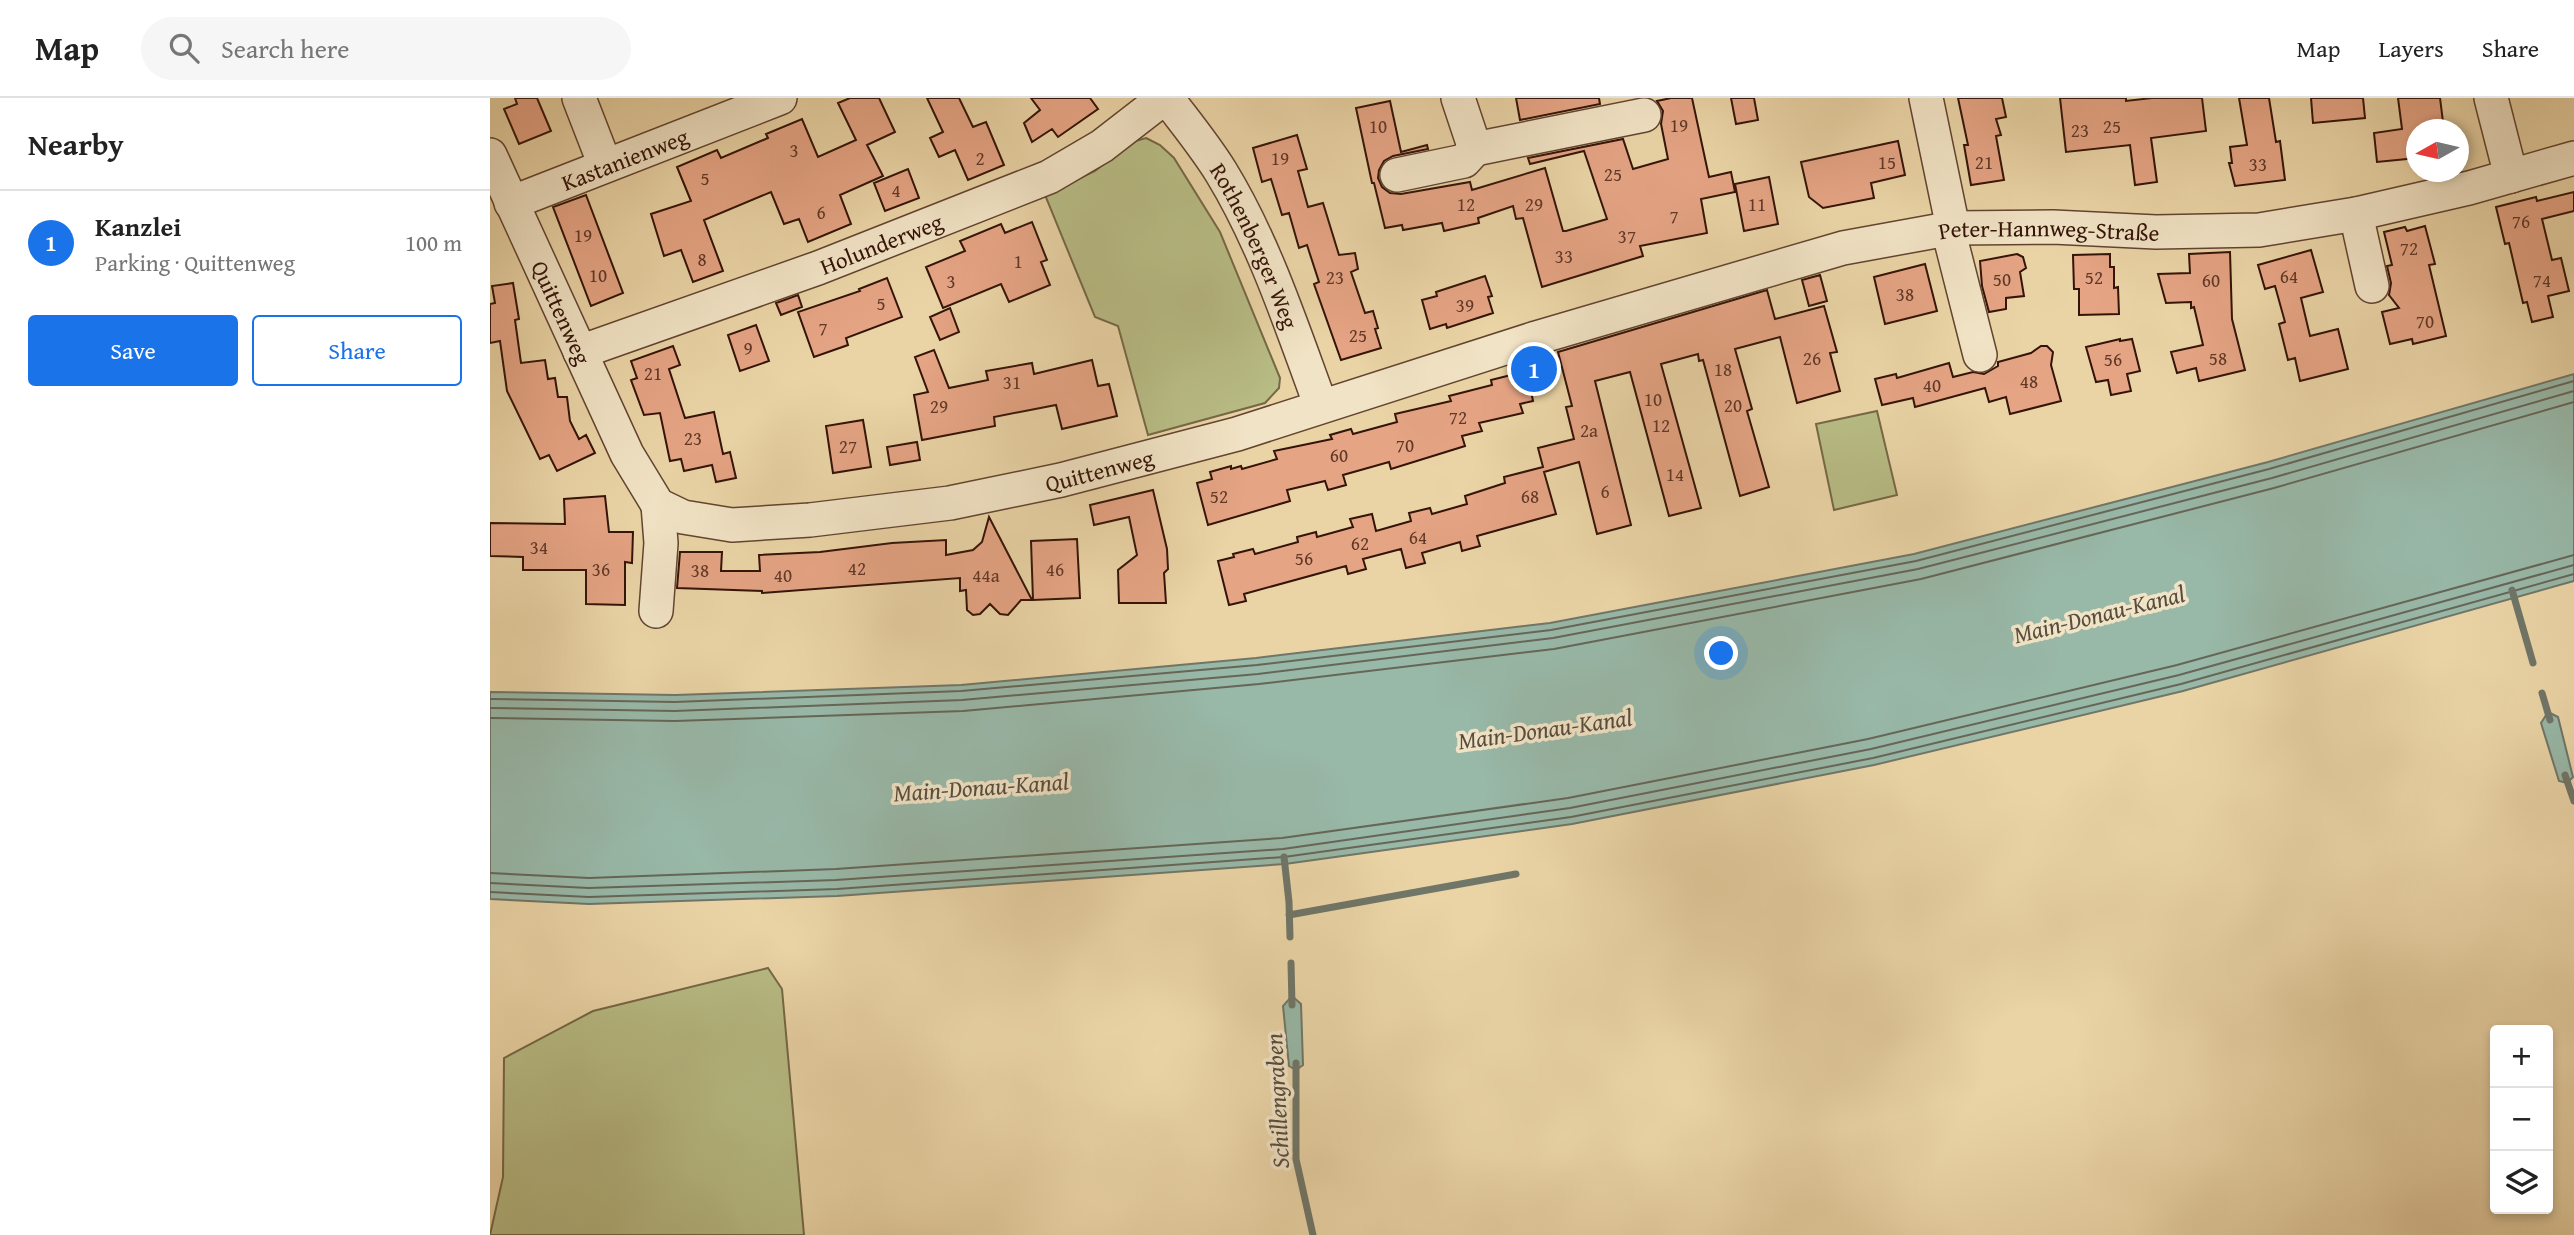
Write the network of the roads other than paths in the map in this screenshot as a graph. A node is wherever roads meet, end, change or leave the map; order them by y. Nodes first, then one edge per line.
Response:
1 (579, 98) edge
2 (779, 98) edge
3 (1165, 98) edge
4 (1458, 98) edge
5 (1926, 98) edge
6 (2491, 98) edge
7 (1644, 115) dead end
8 (1475, 149) junction
9 (490, 155) edge
10 (2574, 159) edge
11 (605, 165) junction
12 (1397, 175) dead end
13 (2511, 176) junction
14 (511, 203) junction
15 (2356, 214) junction
16 (1950, 229) junction
17 (2372, 286) dead end
18 (1531, 340) joint
19 (580, 352) junction
20 (1980, 355) dead end
21 (1321, 406) junction
22 (658, 505) junction
23 (656, 611) dead end

1 - 11 street
2 - 11 street, Kastanienweg
3 - 19 street, Holunderweg
3 - 21 street, Rothenberger Weg
4 - 8 street
5 - 16 street
6 - 13 street
7 - 8 street
8 - 12 street
9 - 14 street, Quittenweg
10 - 13 street, Peter-Hannweg-Straße
11 - 14 street, Kastanienweg
13 - 15 street, Peter-Hannweg-Straße
14 - 19 street, Quittenweg
15 - 16 street, Peter-Hannweg-Straße
15 - 17 street
16 - 18 street, Peter-Hannweg-Straße
16 - 20 street
18 - 21 street, Quittenweg
19 - 22 street, Quittenweg
21 - 22 street, Quittenweg
22 - 23 street, Quittenweg

